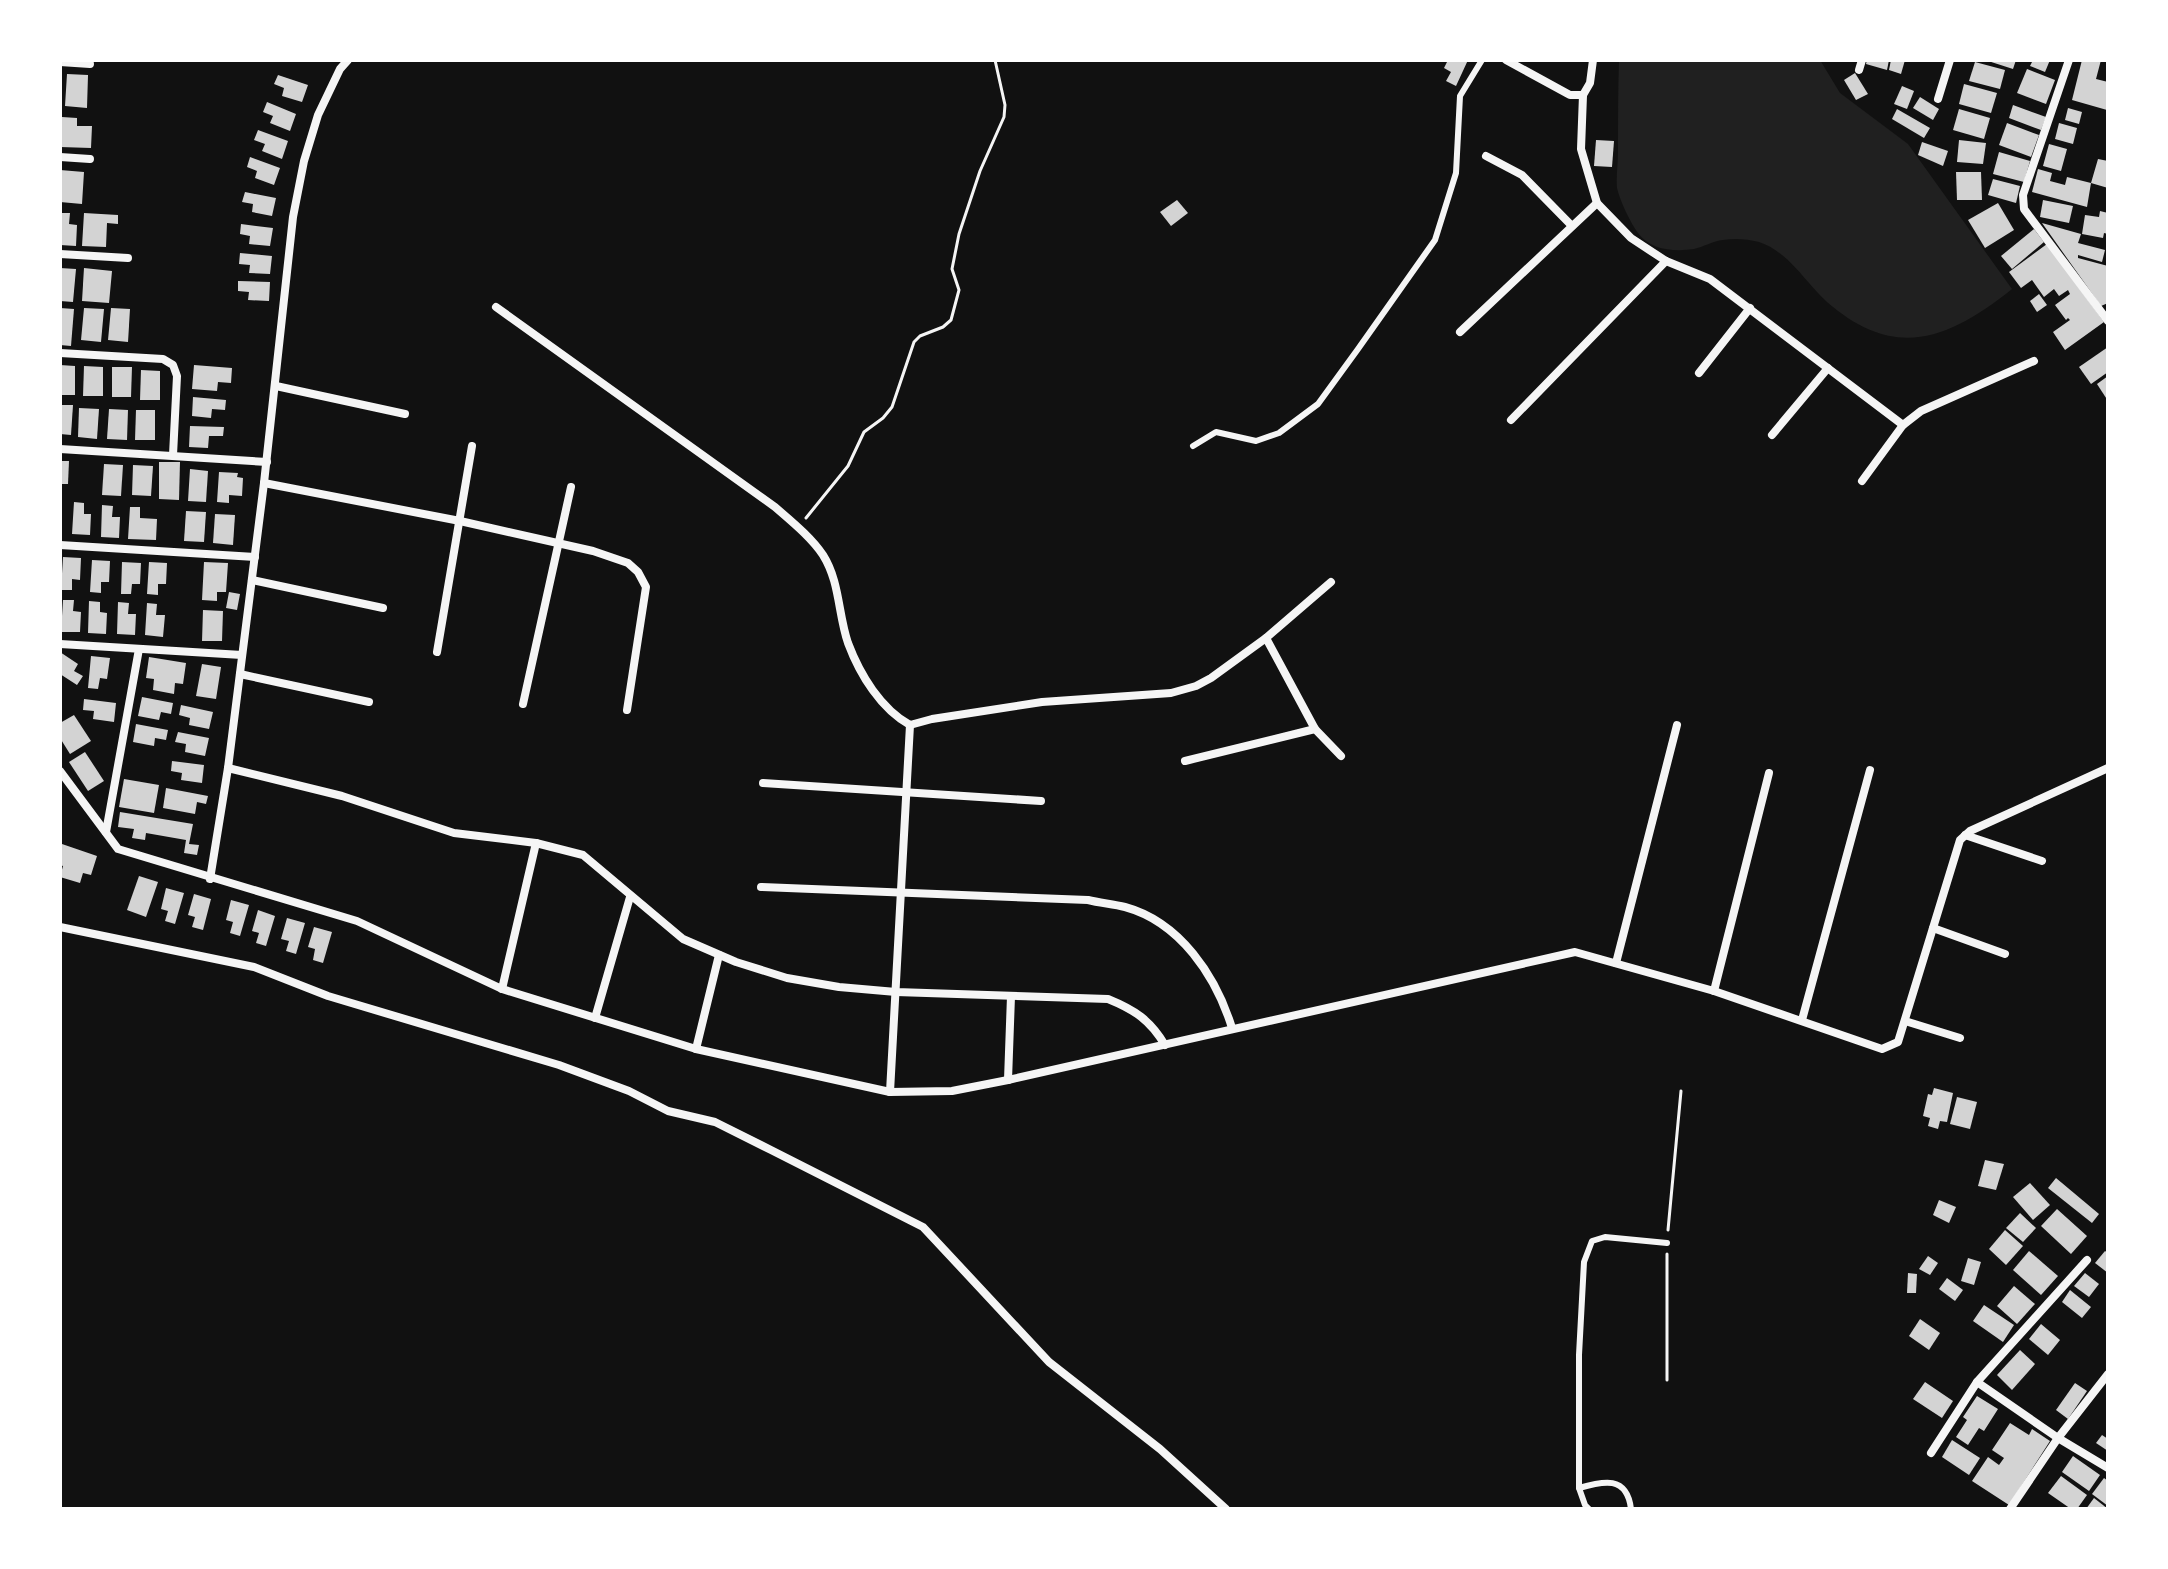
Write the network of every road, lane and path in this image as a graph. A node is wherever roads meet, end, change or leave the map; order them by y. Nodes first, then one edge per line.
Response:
1 (348, 60) edge
2 (995, 60) edge
3 (1482, 60) edge
4 (1506, 60) edge
5 (1593, 60) edge
6 (1950, 60) edge
7 (2069, 60) edge
8 (60, 62) edge
9 (90, 64) dead end
10 (1583, 95) junction
11 (1938, 99) dead end
12 (1486, 156) dead end
13 (60, 157) edge
14 (90, 159) dead end
15 (1597, 203) junction
16 (1572, 226) junction
17 (60, 254) edge
18 (128, 258) dead end
19 (1666, 261) junction
20 (496, 307) dead end
21 (1750, 308) junction
22 (2108, 321) edge
23 (1460, 332) dead end
24 (60, 353) edge
25 (2034, 361) dead end
26 (1828, 368) junction
27 (1699, 373) dead end
28 (276, 386) junction
29 (405, 414) dead end
30 (1511, 420) dead end
31 (1903, 425) junction
32 (1772, 435) dead end
33 (472, 446) dead end
34 (1193, 446) dead end
35 (60, 449) edge
36 (173, 455) junction
37 (267, 462) junction
38 (1862, 481) dead end
39 (264, 483) junction
40 (571, 487) dead end
41 (460, 521) junction
42 (798, 528) junction
43 (558, 544) junction
44 (60, 545) edge
45 (255, 557) junction
46 (252, 580) junction
47 (1331, 582) dead end
48 (383, 608) dead end
49 (1266, 638) junction
50 (60, 644) edge
51 (139, 649) junction
52 (437, 652) dead end
53 (242, 655) junction
54 (240, 674) junction
55 (369, 702) dead end
56 (523, 704) dead end
57 (627, 710) dead end
58 (910, 725) junction
59 (1677, 725) dead end
60 (1315, 729) junction
61 (1341, 756) dead end
62 (1185, 761) dead end
63 (228, 768) junction
64 (2108, 768) edge
65 (1870, 770) dead end
66 (60, 771) edge
67 (1769, 773) dead end
68 (763, 783) dead end
69 (908, 792) junction
70 (1041, 801) dead end
71 (106, 832) junction
72 (1965, 835) junction
73 (536, 843) junction
74 (2042, 861) dead end
75 (210, 879) junction
76 (761, 887) dead end
77 (902, 892) junction
78 (630, 897) junction
79 (60, 927) edge
80 (1933, 928) junction
81 (2005, 954) dead end
82 (719, 955) junction
83 (1616, 963) junction
84 (502, 989) junction
85 (1714, 991) junction
86 (896, 992) junction
87 (1011, 996) junction
88 (595, 1018) junction
89 (1802, 1020) junction
90 (1905, 1021) junction
91 (1232, 1028) junction
92 (1960, 1038) dead end
93 (1165, 1045) junction
94 (696, 1049) junction
95 (1008, 1080) junction
96 (890, 1092) junction
97 (1667, 1243) dead end
98 (2087, 1260) dead end
99 (2108, 1374) edge
100 (1977, 1382) junction
101 (2058, 1438) junction
102 (1931, 1453) dead end
103 (2108, 1468) edge
104 (1579, 1488) junction
105 (1226, 1509) edge
106 (1589, 1509) edge
107 (1631, 1509) edge
108 (2010, 1509) edge

1 - 28 street
2 - 42 path
3 - 34 lane
4 - 10 street
5 - 10 street
6 - 11 street
7 - 22 street
8 - 9 street
10 - 15 street
12 - 16 street
13 - 14 street
15 - 16 street
15 - 19 street
16 - 23 street
17 - 18 street
19 - 21 street
19 - 30 street
20 - 42 street
21 - 26 street
21 - 27 street
24 - 36 street
25 - 31 street
26 - 31 street
26 - 32 street
28 - 29 street
28 - 37 street
31 - 38 street
33 - 41 street
35 - 36 street
36 - 37 street
37 - 39 street
39 - 41 street
39 - 45 street
40 - 43 street
41 - 43 street
41 - 52 street
42 - 58 street
43 - 56 street
43 - 57 street
44 - 45 street
45 - 46 street
46 - 48 street
46 - 53 street
47 - 49 street
49 - 58 street
49 - 60 street
50 - 51 street
51 - 53 street
51 - 71 street
53 - 54 street
54 - 55 street
54 - 63 street
58 - 69 street
59 - 83 street
60 - 61 street
60 - 62 street
63 - 73 street
63 - 75 street
64 - 72 street
65 - 89 street
66 - 71 street
67 - 85 street
68 - 69 street
69 - 70 street
69 - 77 street
71 - 75 street
72 - 74 street
72 - 80 street
73 - 78 street
73 - 84 street
75 - 84 street
76 - 77 street
77 - 86 street
77 - 91 street
78 - 82 street
78 - 88 street
79 - 105 street
80 - 81 street
80 - 90 street
82 - 86 street
82 - 94 street
83 - 85 street
83 - 91 street
84 - 88 street
85 - 89 street
86 - 87 street
86 - 96 street
87 - 93 street
87 - 95 street
88 - 94 street
89 - 90 street
90 - 92 street
91 - 93 street
93 - 95 street
94 - 96 street
95 - 96 street
97 - 104 lane
98 - 100 street
99 - 101 street
100 - 101 street
100 - 102 street
101 - 103 street
101 - 108 street
104 - 106 lane
104 - 107 lane

